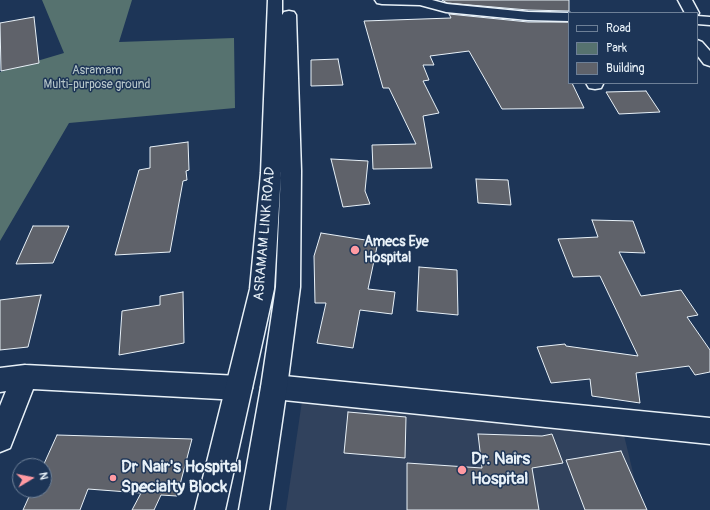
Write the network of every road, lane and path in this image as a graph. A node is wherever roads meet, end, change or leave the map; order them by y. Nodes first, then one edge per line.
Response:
1 (275, 0) edge
2 (289, 0) edge
3 (382, 0) edge
4 (518, 0) edge
5 (685, 0) edge
6 (691, 12) edge
7 (528, 16) junction
8 (568, 17) edge
9 (698, 20) edge
10 (710, 21) edge
11 (698, 46) edge
12 (710, 61) edge
13 (12, 379) edge
14 (274, 387) junction
15 (239, 388) junction
16 (710, 431) edge
17 (0, 439) edge
18 (210, 510) edge
19 (254, 510) edge

1 - 15 main road, ASRAMAM LINK ROAD
2 - 14 main road, ASRAMAM LINK ROAD
3 - 7 main road
4 - 7 main road
5 - 6 main road
7 - 8 main road
9 - 10 main road
11 - 12 main road
13 - 15 main road
13 - 17 main road
14 - 16 main road
14 - 19 main road, ASRAMAM LINK ROAD
15 - 18 main road, ASRAMAM LINK ROAD

